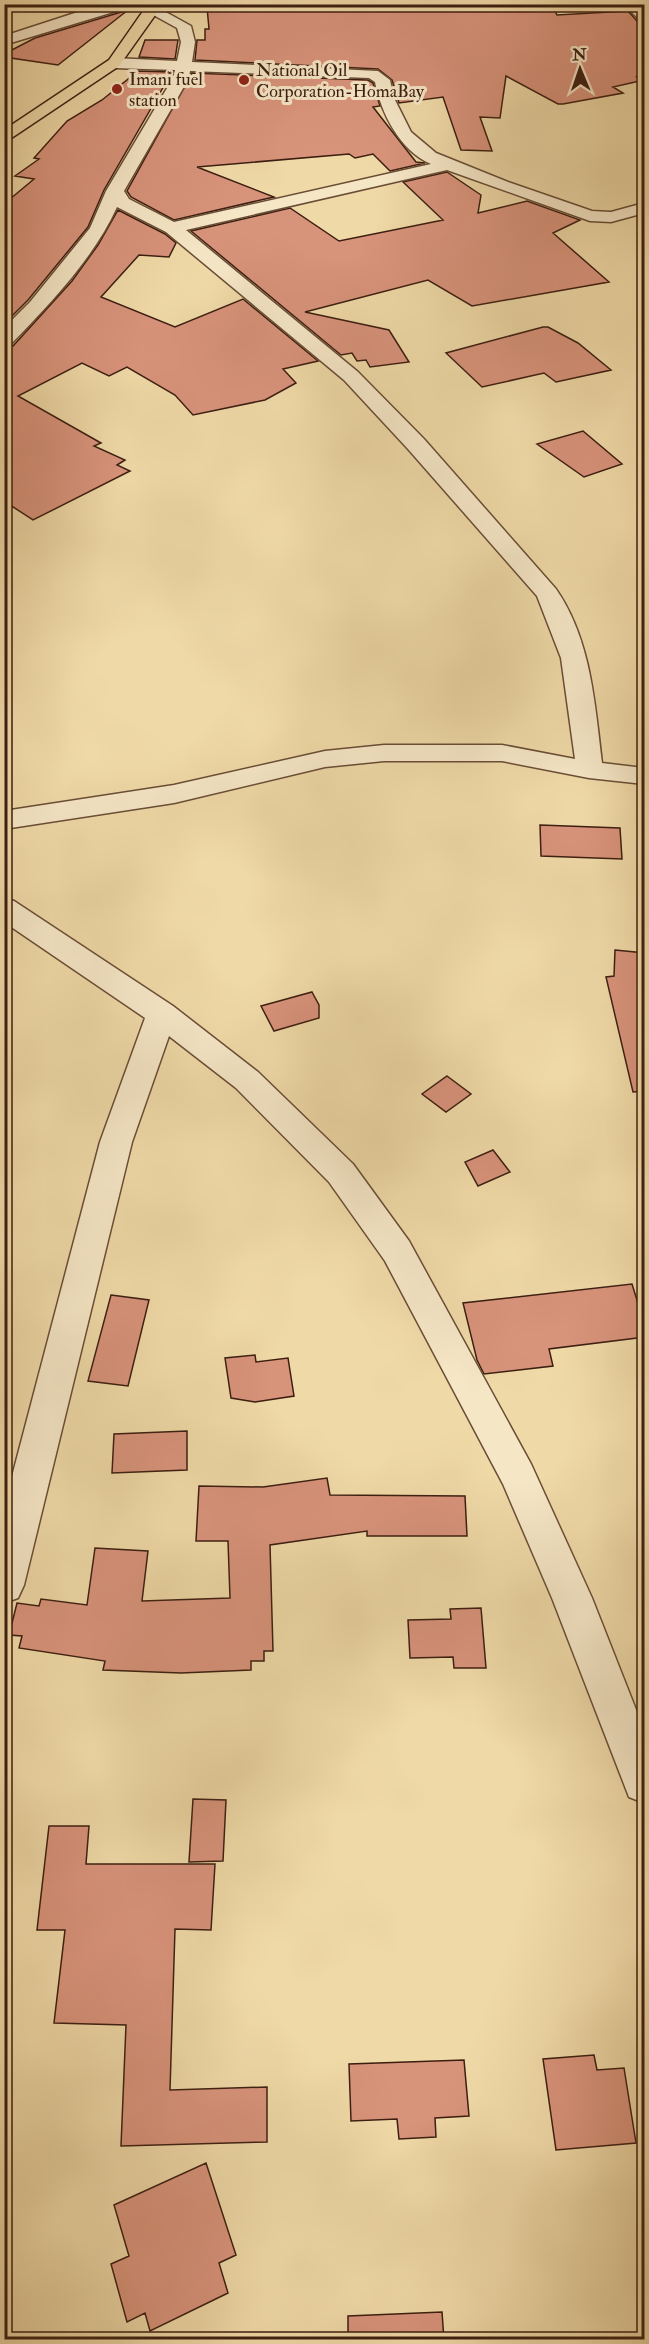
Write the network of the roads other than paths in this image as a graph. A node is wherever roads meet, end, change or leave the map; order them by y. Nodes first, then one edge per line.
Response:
1 (133, 4) edge
2 (630, 4) edge
3 (56, 7) dead end
4 (155, 7) edge
5 (89, 13) junction
6 (645, 16) edge
7 (4, 40) edge
8 (114, 63) junction
9 (185, 68) junction
10 (4, 138) edge
11 (447, 165) junction
12 (115, 191) junction
13 (645, 208) edge
14 (172, 228) junction
15 (4, 340) edge
16 (589, 770) junction
17 (645, 776) edge
18 (4, 820) edge
19 (4, 908) edge
20 (162, 1014) junction
21 (4, 1585) edge
22 (645, 1782) edge

1 - 5 street
2 - 6 street
3 - 5 street
4 - 8 highway
4 - 9 street
5 - 7 street
8 - 9 street
8 - 10 highway
9 - 11 street
9 - 12 street
11 - 13 street
11 - 14 street
12 - 14 street
12 - 15 street
14 - 16 street
16 - 17 street
16 - 18 street
19 - 20 street
20 - 21 street
20 - 22 street

